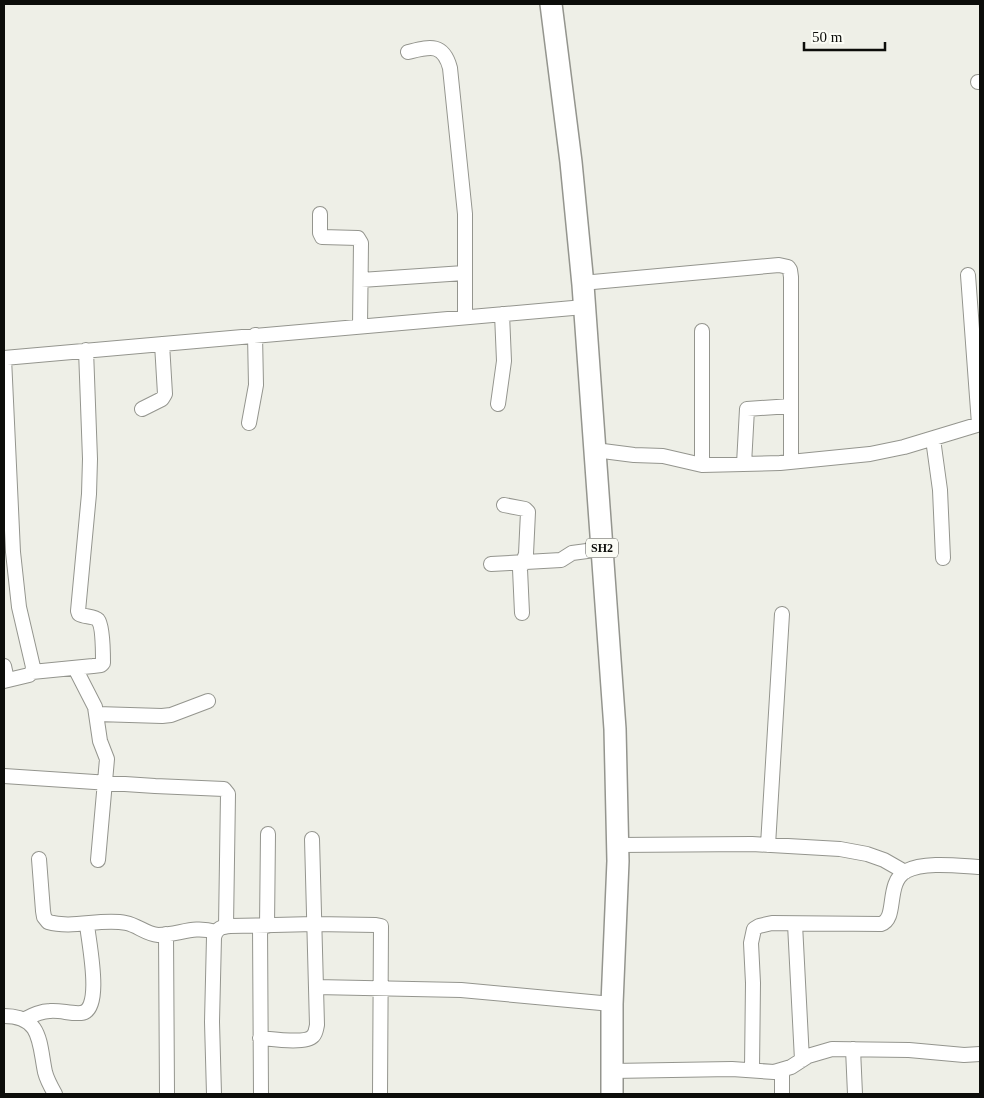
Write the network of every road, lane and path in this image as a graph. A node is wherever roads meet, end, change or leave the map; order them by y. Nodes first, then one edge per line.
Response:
1 (551, 4) edge
2 (408, 52) dead end
3 (320, 214) dead end
4 (464, 274) junction
5 (968, 275) dead end
6 (361, 280) junction
7 (582, 283) junction
8 (584, 306) junction
9 (502, 314) junction
10 (465, 317) junction
11 (360, 326) junction
12 (702, 331) dead end
13 (255, 335) junction
14 (162, 344) junction
15 (86, 350) junction
16 (4, 358) edge
17 (498, 404) dead end
18 (791, 406) junction
19 (142, 409) dead end
20 (249, 423) dead end
21 (980, 424) edge
22 (933, 439) junction
23 (595, 450) junction
24 (790, 462) junction
25 (744, 464) junction
26 (702, 465) junction
27 (504, 504) dead end
28 (602, 549) junction
29 (943, 558) dead end
30 (522, 563) junction
31 (491, 564) dead end
32 (522, 613) dead end
33 (782, 614) dead end
34 (4, 666) edge
35 (75, 668) junction
36 (32, 672) junction
37 (5, 681) edge
38 (208, 701) dead end
39 (97, 714) junction
40 (4, 776) edge
41 (104, 783) junction
42 (268, 834) dead end
43 (312, 839) dead end
44 (618, 845) junction
45 (768, 845) junction
46 (40, 859) dead end
47 (98, 860) dead end
48 (980, 866) edge
49 (905, 872) junction
50 (86, 924) junction
51 (314, 924) junction
52 (795, 924) junction
53 (263, 926) junction
54 (221, 929) junction
55 (166, 934) junction
56 (316, 987) junction
57 (382, 988) junction
58 (612, 1004) junction
59 (4, 1016) edge
60 (25, 1019) junction
61 (260, 1038) junction
62 (853, 1049) junction
63 (980, 1054) edge
64 (802, 1060) junction
65 (752, 1069) junction
66 (612, 1071) junction
67 (782, 1071) junction
68 (55, 1094) edge
69 (167, 1094) edge
70 (214, 1094) edge
71 (261, 1094) edge
72 (380, 1094) edge
73 (612, 1094) edge
74 (782, 1094) edge
75 (855, 1094) edge

1 - 7 main road, SH2
2 - 4 street
3 - 6 street
4 - 6 street
4 - 10 street
5 - 21 street
6 - 11 street
7 - 8 main road, SH2
7 - 18 street
8 - 9 street
8 - 23 main road, SH2
9 - 10 street
9 - 17 street
10 - 11 street
11 - 13 street
12 - 26 street
13 - 14 street
13 - 20 street
14 - 15 street
14 - 19 street
15 - 16 street
15 - 35 street
16 - 36 street
18 - 24 street
18 - 25 street
21 - 22 street
22 - 24 street
22 - 29 street
23 - 26 street
23 - 28 main road, SH2
24 - 25 street
25 - 26 street
27 - 30 street
28 - 30 street
28 - 44 main road, SH2
30 - 31 street
30 - 32 street
33 - 45 street
34 - 37 street
35 - 36 street
35 - 39 street
36 - 37 street
38 - 39 street
39 - 41 street
40 - 41 street
41 - 47 street
41 - 54 street
42 - 53 street
43 - 51 street
44 - 45 street
44 - 58 main road, SH2
45 - 49 street
46 - 50 street
48 - 49 street
49 - 52 street
50 - 55 street
50 - 60 street
51 - 53 street
51 - 56 street
51 - 57 street
52 - 64 street
52 - 65 street
53 - 54 street
53 - 61 street
54 - 55 street
54 - 70 street
55 - 69 street
56 - 57 street
56 - 61 street
57 - 58 street
57 - 72 street
58 - 66 main road, SH2
59 - 60 street
60 - 68 street
61 - 71 street
62 - 63 street
62 - 64 street
62 - 75 street
64 - 67 street
65 - 66 street
65 - 67 street
66 - 73 main road, SH2
67 - 74 street

